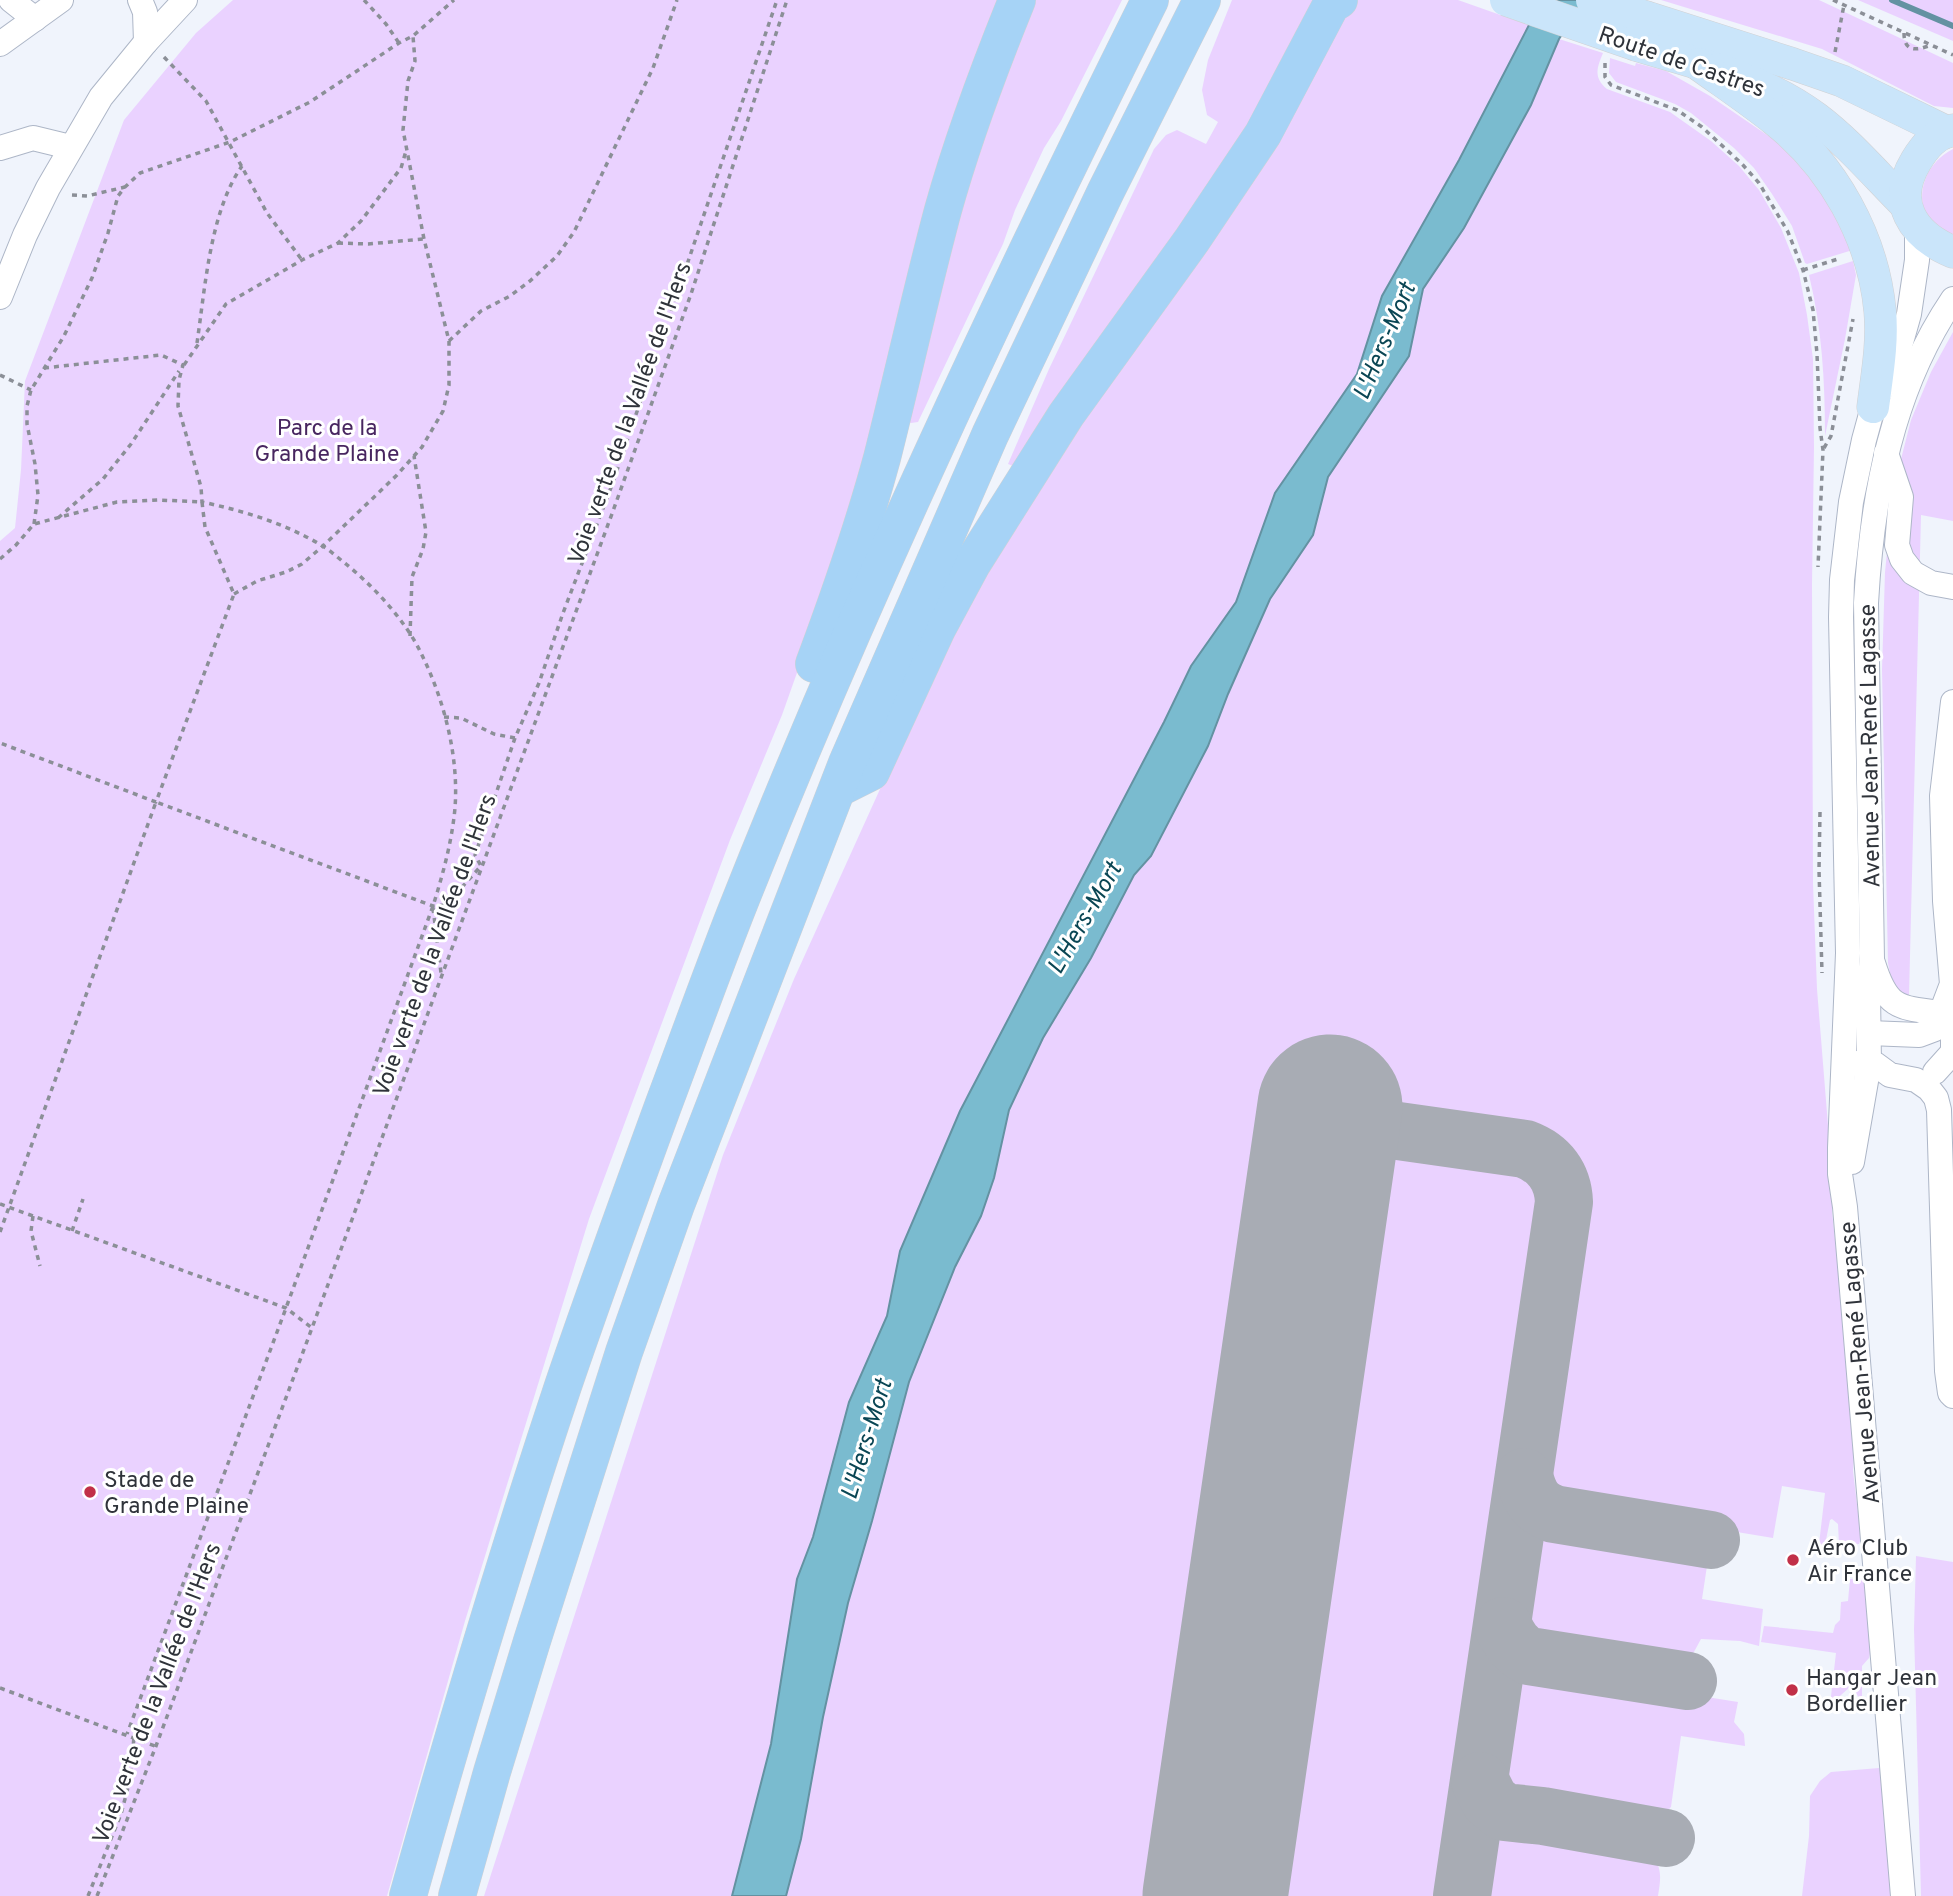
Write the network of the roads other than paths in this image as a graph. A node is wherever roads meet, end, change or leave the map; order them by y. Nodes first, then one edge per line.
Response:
1 (11, 0) edge
2 (140, 0) edge
3 (185, 0) edge
4 (1017, 0) edge
5 (1150, 0) edge
6 (1202, 0) edge
7 (1506, 0) edge
8 (1592, 0) edge
9 (1334, 2) edge
10 (50, 6) edge
11 (1642, 32) junction
12 (4, 36) edge
13 (155, 50) junction
14 (1698, 64) junction
15 (1950, 131) edge
16 (70, 147) junction
17 (0, 148) edge
18 (1911, 216) junction
19 (1953, 251) edge
20 (0, 297) edge
21 (1953, 299) edge
22 (1873, 407) junction
23 (1886, 453) junction
24 (1953, 587) edge
25 (1953, 702) edge
26 (838, 788) junction
27 (735, 914) junction
28 (1872, 958) junction
29 (1942, 1013) junction
30 (1869, 1033) junction
31 (1843, 1062) junction
32 (1872, 1064) junction
33 (1935, 1072) junction
34 (1953, 1103) edge
35 (1845, 1207) junction
36 (1953, 1396) edge
37 (408, 1896) edge
38 (457, 1896) edge
39 (1903, 1896) edge

1 - 10 street
2 - 13 street
3 - 13 street
4 - 27 highway
5 - 27 highway
6 - 26 highway
7 - 11 main road, Route de Castres, bridge
8 - 11 main road, Route de Castres, bridge
9 - 26 highway
10 - 12 street
11 - 14 main road, Route de Castres
11 - 15 main road, Route de Castres
13 - 16 street
14 - 18 main road, Route de Castres
14 - 22 main road
15 - 18 main road
16 - 17 street
16 - 20 street
18 - 19 main road, Route de Castres
18 - 22 street, Avenue Jean-René Lagasse
21 - 23 street, Avenue Jean-René Lagasse
22 - 31 street, Avenue Jean-René Lagasse
23 - 24 street
23 - 28 street, Avenue Jean-René Lagasse
25 - 29 street
26 - 38 highway
27 - 37 highway
28 - 29 street
28 - 30 street, Avenue Jean-René Lagasse
29 - 30 street
29 - 33 street
30 - 32 street, Avenue Jean-René Lagasse
31 - 32 street
31 - 35 street, Avenue Jean-René Lagasse
32 - 33 street
32 - 35 street, Avenue Jean-René Lagasse
32 - 36 street
33 - 34 street
35 - 39 street, Avenue Jean-René Lagasse

